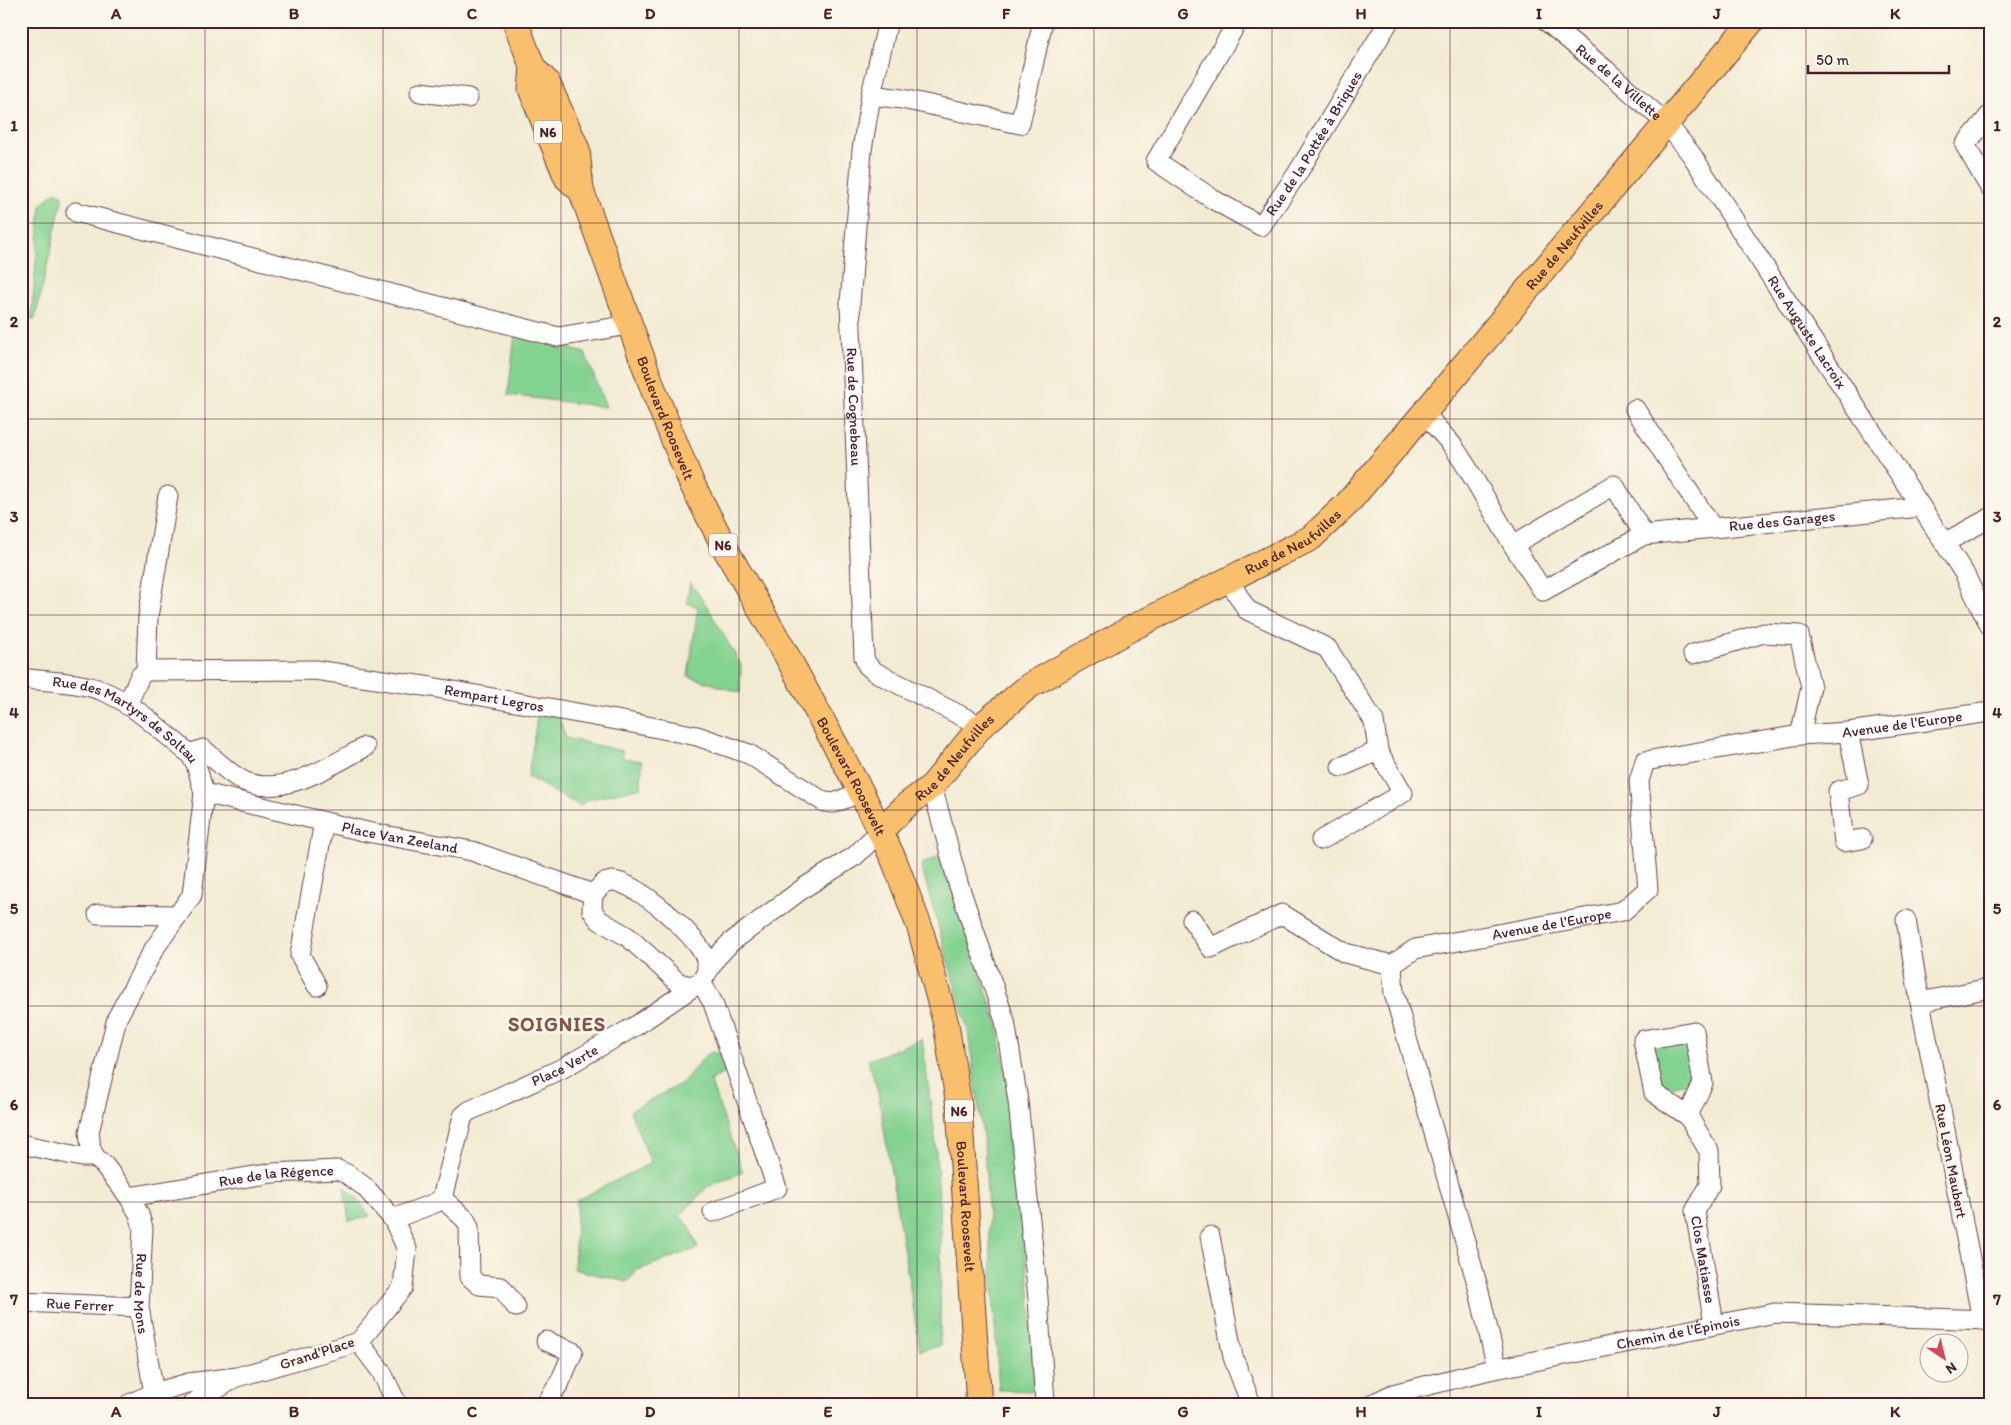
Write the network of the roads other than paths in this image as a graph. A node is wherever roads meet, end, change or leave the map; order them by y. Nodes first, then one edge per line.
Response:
1 (515, 21) edge
2 (888, 21) edge
3 (1043, 21) edge
4 (1238, 21) edge
5 (1389, 21) edge
6 (1546, 21) edge
7 (1752, 21) edge
8 (420, 92) dead end
9 (871, 95) junction
10 (468, 98) dead end
11 (1990, 115) edge
12 (1667, 124) junction
13 (1990, 188) edge
14 (76, 212) dead end
15 (630, 324) junction
16 (1635, 409) dead end
17 (1424, 414) junction
18 (168, 496) dead end
19 (1920, 507) junction
20 (1990, 518) edge
21 (1712, 527) junction
22 (1644, 535) junction
23 (1944, 543) junction
24 (1513, 545) junction
25 (1228, 579) junction
26 (1990, 626) edge
27 (1693, 654) dead end
28 (146, 670) junction
29 (21, 678) edge
30 (127, 704) junction
31 (1990, 712) edge
32 (981, 726) junction
33 (1848, 732) junction
34 (1800, 735) junction
35 (365, 747) dead end
36 (1378, 751) junction
37 (190, 754) junction
38 (1341, 767) dead end
39 (932, 786) junction
40 (861, 792) junction
41 (204, 793) junction
42 (324, 822) junction
43 (880, 831) junction
44 (1862, 839) dead end
45 (1321, 840) dead end
46 (593, 894) junction
47 (98, 914) dead end
48 (178, 916) junction
49 (1192, 920) dead end
50 (1906, 920) dead end
51 (730, 943) junction
52 (700, 949) junction
53 (1392, 965) junction
54 (701, 981) junction
55 (317, 986) dead end
56 (1990, 988) edge
57 (1920, 1002) junction
58 (1688, 1116) dead end
59 (21, 1144) edge
60 (95, 1157) junction
61 (129, 1197) junction
62 (442, 1198) junction
63 (712, 1212) dead end
64 (393, 1219) junction
65 (1210, 1236) dead end
66 (403, 1287) joint
67 (21, 1302) edge
68 (139, 1307) junction
69 (516, 1307) dead end
70 (1986, 1320) edge
71 (1714, 1324) junction
72 (546, 1341) dead end
73 (359, 1342) junction
74 (1497, 1368) junction
75 (237, 1377) junction
76 (157, 1398) edge
77 (395, 1403) edge
78 (129, 1404) edge
79 (192, 1404) edge
80 (546, 1404) edge
81 (979, 1404) edge
82 (1045, 1404) edge
83 (1251, 1404) edge
84 (1372, 1404) edge

1 - 15 main road, Boulevard Roosevelt / N6
2 - 9 street, Rue de Cognebeau
3 - 9 street
4 - 5 street, Rue de la Pottée à Briques
6 - 12 street, Rue de la Villette
7 - 12 main road, Rue de Neufvilles
8 - 10 street
9 - 32 street, Rue de Cognebeau
11 - 13 street
12 - 17 main road, Rue de Neufvilles
12 - 19 street, Rue Auguste Lacroix
14 - 15 street
15 - 40 main road, Boulevard Roosevelt / N6
16 - 21 street
17 - 24 street, Rue des Garages
17 - 25 main road, Rue de Neufvilles
18 - 28 street
19 - 21 street, Rue des Garages
19 - 23 street, Rue Auguste Lacroix
20 - 23 street
21 - 22 street, Rue des Garages
22 - 24 street, Rue des Garages
22 - 24 street
23 - 26 street, Rue Auguste Lacroix
25 - 32 main road, Rue de Neufvilles
25 - 36 street
27 - 34 street
28 - 30 street
28 - 40 street, Rempart Legros
29 - 30 street, Rue des Martyrs de Soltau
30 - 37 street, Rue des Martyrs de Soltau
31 - 33 street, Avenue de l'Europe
32 - 39 main road, Rue de Neufvilles
33 - 34 street, Avenue de l'Europe
33 - 44 street
34 - 53 street, Avenue de l'Europe
35 - 37 street
36 - 38 street
36 - 45 street
37 - 41 street, Rue des Martyrs de Soltau
39 - 43 main road, Rue de Neufvilles
39 - 82 street
40 - 43 main road, Boulevard Roosevelt / N6
41 - 42 street, Place Van Zeeland
41 - 48 street
42 - 46 street, Place Van Zeeland
42 - 55 street
43 - 51 street, Rue de Neufvilles
43 - 81 main road, Boulevard Roosevelt / N6
46 - 52 street
46 - 54 street
47 - 48 street
48 - 60 street
49 - 53 street
50 - 57 street, Rue Léon Maubert
51 - 52 street
51 - 54 street
52 - 54 street
53 - 74 street
54 - 62 street, Place Verte
54 - 63 street
56 - 57 street
57 - 70 street, Rue Léon Maubert
58 - 71 street, Clos Matiasse
59 - 60 street
60 - 61 street, Rue de Mons
61 - 64 street, Rue de la Régence
61 - 68 street, Rue de Mons
62 - 64 street
62 - 69 street
64 - 66 street, Rue de la Régence
65 - 83 street
66 - 73 street, Grand'Place
67 - 68 street, Rue Ferrer
68 - 76 street, Rue de Mons
70 - 71 street, Chemin de l'Épinois
71 - 74 street, Chemin de l'Épinois
72 - 80 street
73 - 75 street, Grand'Place
73 - 77 street
74 - 84 street, Chemin de l'Épinois
75 - 76 street, Grand'Place
75 - 79 street, Grand'Place
76 - 78 street, Grand'Place

